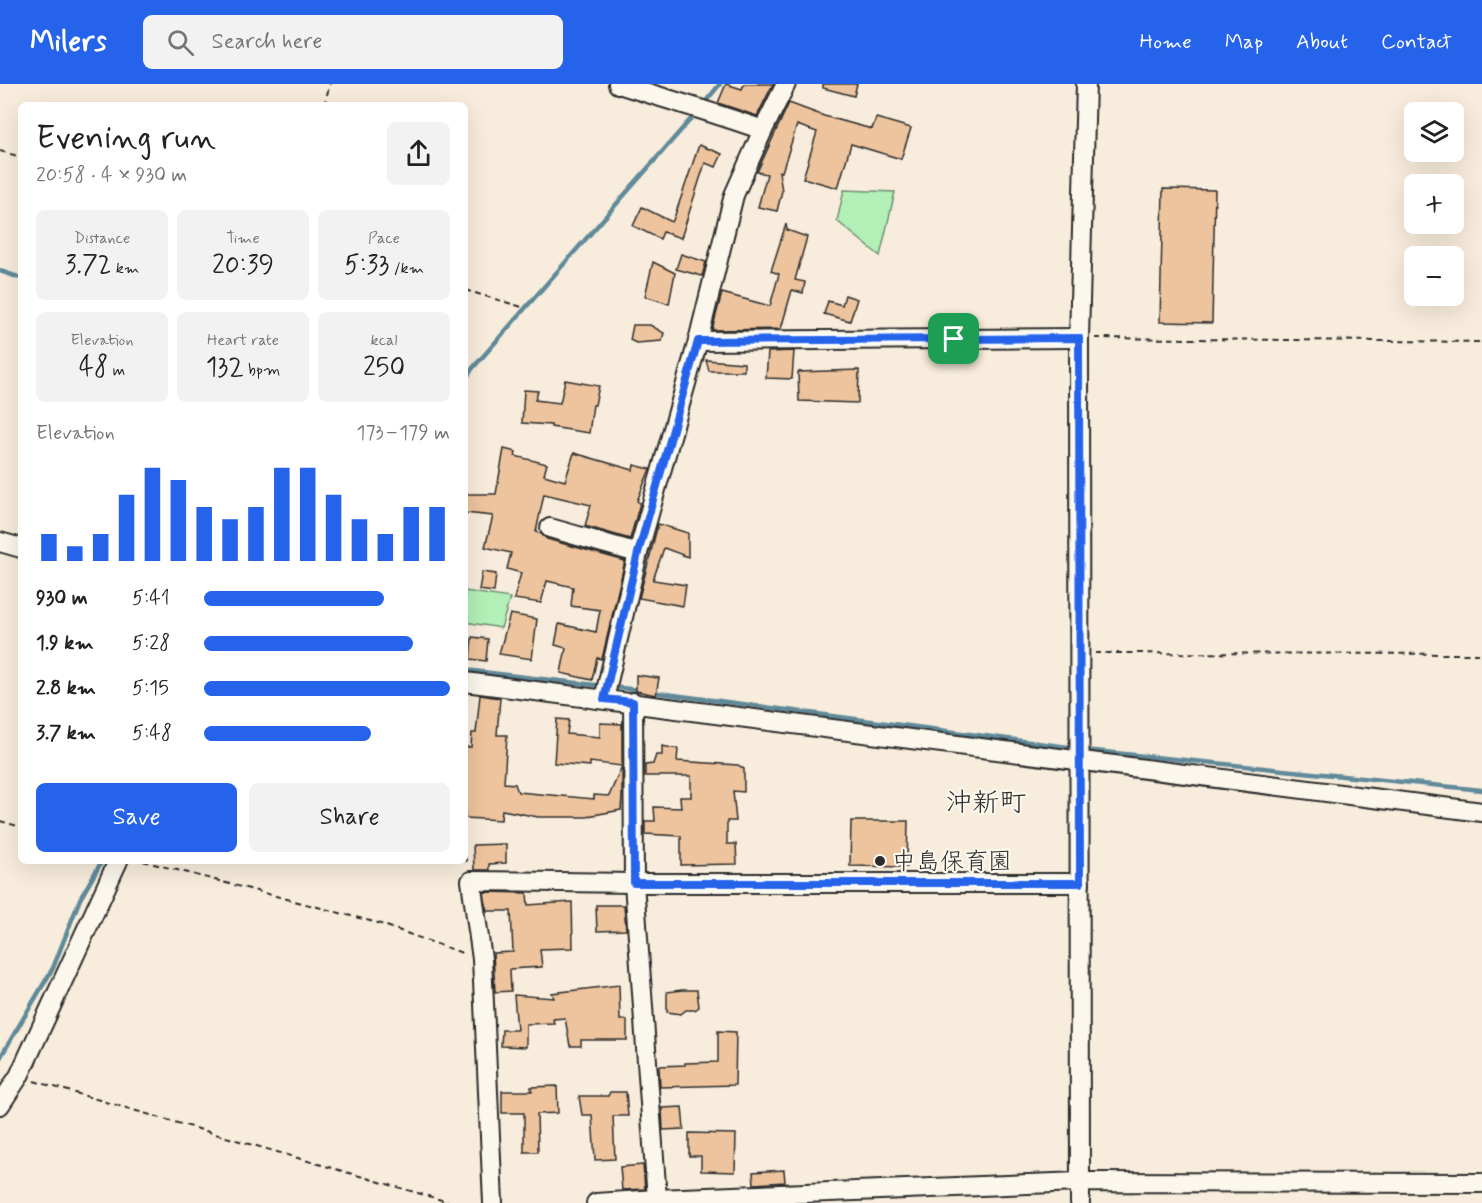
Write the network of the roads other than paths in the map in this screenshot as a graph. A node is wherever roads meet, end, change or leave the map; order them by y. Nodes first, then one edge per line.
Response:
1 (618, 84) edge
2 (786, 84) edge
3 (1086, 84) edge
4 (763, 130) junction
5 (1079, 338) junction
6 (698, 341) junction
7 (550, 528) dead end
8 (0, 542) edge
9 (18, 548) edge
10 (638, 553) junction
11 (468, 682) edge
12 (604, 699) junction
13 (633, 702) junction
14 (1079, 759) junction
15 (1482, 812) edge
16 (117, 864) edge
17 (634, 883) junction
18 (1080, 883) junction
19 (0, 1105) edge
20 (1080, 1182) junction
21 (1482, 1183) edge
22 (656, 1201) edge
23 (493, 1203) edge
24 (597, 1203) edge
25 (1080, 1203) edge

1 - 4 street
2 - 4 street
3 - 5 street
4 - 6 street
5 - 6 street
5 - 14 street
6 - 10 street
7 - 10 street
8 - 9 street
10 - 12 street
11 - 12 street
12 - 13 street
13 - 14 street
13 - 17 street
14 - 15 street
14 - 18 street
16 - 19 street
17 - 18 street
17 - 22 street
17 - 23 street
18 - 20 street
20 - 21 street
20 - 22 street
20 - 25 street
22 - 24 street

